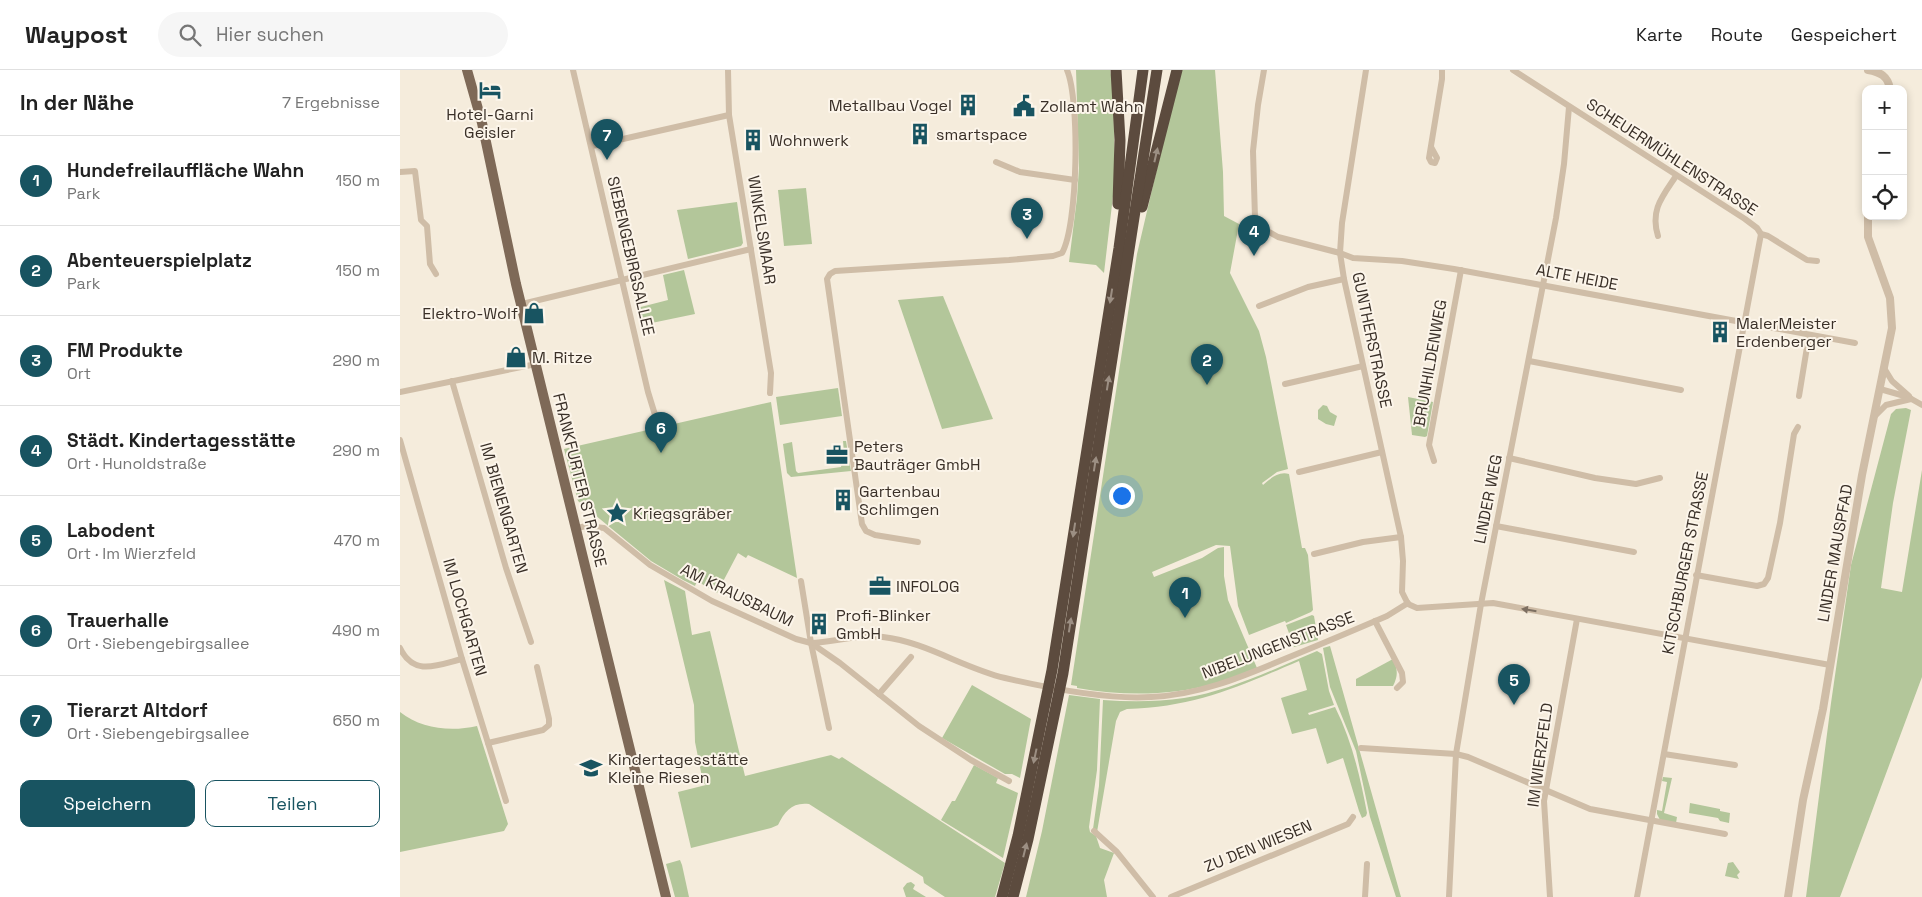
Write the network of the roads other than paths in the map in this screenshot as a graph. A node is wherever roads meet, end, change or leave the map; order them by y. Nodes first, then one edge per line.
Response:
1 (467, 70) edge
2 (573, 70) edge
3 (728, 70) edge
4 (1067, 70) edge
5 (1116, 70) edge
6 (1143, 70) edge
7 (1157, 70) edge
8 (1177, 70) edge
9 (1264, 70) edge
10 (1366, 70) edge
11 (1442, 70) edge
12 (1513, 70) edge
13 (1868, 70) edge
14 (1890, 85) edge
15 (1569, 107) junction
16 (729, 115) junction
17 (592, 146) junction
18 (1431, 146) dead end
19 (996, 162) dead end
20 (400, 172) edge
21 (1676, 176) junction
22 (1075, 180) junction
23 (1868, 220) edge
24 (1761, 234) junction
25 (1658, 236) dead end
26 (1119, 248) junction
27 (751, 249) junction
28 (1340, 253) junction
29 (1817, 261) dead end
30 (1127, 270) junction
31 (1461, 270) junction
32 (436, 274) dead end
33 (622, 279) junction
34 (1344, 279) junction
35 (1543, 285) junction
36 (522, 304) junction
37 (1259, 306) dead end
38 (1744, 322) junction
39 (1809, 335) junction
40 (1855, 343) dead end
41 (1529, 361) junction
42 (536, 364) junction
43 (1363, 366) junction
44 (1884, 368) junction
45 (452, 381) junction
46 (1285, 384) dead end
47 (1880, 389) junction
48 (1680, 390) dead end
49 (400, 392) edge
50 (770, 393) dead end
51 (1799, 396) dead end
52 (1912, 399) junction
53 (1922, 405) edge
54 (1874, 417) junction
55 (656, 418) dead end
56 (1798, 427) dead end
57 (400, 440) edge
58 (1382, 452) junction
59 (1510, 458) junction
60 (1434, 461) dead end
61 (1299, 472) dead end
62 (1660, 478) dead end
63 (1496, 526) junction
64 (576, 528) junction
65 (1401, 537) junction
66 (918, 542) dead end
67 (1634, 552) dead end
68 (1314, 554) dead end
69 (1696, 575) junction
70 (801, 581) dead end
71 (1408, 603) junction
72 (1481, 604) junction
73 (1577, 619) junction
74 (1375, 621) junction
75 (1685, 638) junction
76 (531, 642) dead end
77 (811, 643) junction
78 (400, 648) edge
79 (911, 658) dead end
80 (462, 659) junction
81 (1830, 665) junction
82 (537, 667) dead end
83 (1398, 688) dead end
84 (879, 694) junction
85 (829, 728) dead end
86 (488, 743) junction
87 (1361, 748) dead end
88 (1456, 754) junction
89 (1664, 754) junction
90 (1734, 765) dead end
91 (1009, 781) dead end
92 (1546, 791) junction
93 (506, 801) dead end
94 (1353, 817) dead end
95 (1651, 821) junction
96 (1094, 831) dead end
97 (1725, 834) dead end
98 (1367, 864) dead end
99 (666, 897) edge
100 (1002, 897) edge
101 (1013, 897) edge
102 (1153, 897) edge
103 (1171, 897) edge
104 (1365, 897) edge
105 (1449, 897) edge
106 (1550, 897) edge
107 (1637, 897) edge
108 (1788, 897) edge

1 - 36 main road, FRANKFURTER STRASSE
2 - 17 street, SIEBENGEBIRGSALLEE
3 - 16 street, WINKELSMAAR
4 - 22 street
5 - 26 highway
6 - 26 highway
7 - 30 highway
30 -> 8 highway
9 - 28 street, ALTE HEIDE
10 - 28 street, GUNTHERSTRASSE
11 - 18 street
12 - 15 street, SCHEUERMÜHLENSTRASSE
13 - 14 street
15 - 21 street, SCHEUERMÜHLENSTRASSE
15 - 35 street, LINDER WEG
16 - 17 street
16 - 27 street, WINKELSMAAR
17 - 33 street, SIEBENGEBIRGSALLEE
19 - 22 street
20 - 32 street
21 - 24 street, SCHEUERMÜHLENSTRASSE
21 - 25 street
22 - 66 street
23 - 44 street, LINDER MAUSPFAD
24 - 29 street, SCHEUERMÜHLENSTRASSE
24 - 38 street, KITSCHBURGER STRASSE
26 -> 100 highway
27 - 33 street
27 - 50 street, WINKELSMAAR
28 - 31 street, ALTE HEIDE
28 - 34 street, GUNTHERSTRASSE
101 -> 30 highway
31 - 35 street, ALTE HEIDE
31 - 60 street, BRUNHILDENWEG
33 - 36 street
33 - 55 street, SIEBENGEBIRGSALLEE
34 - 37 street
34 - 43 street, GUNTHERSTRASSE
35 - 38 street, ALTE HEIDE
35 - 41 street, LINDER WEG
36 - 42 main road, FRANKFURTER STRASSE
38 - 39 street, ALTE HEIDE
38 - 69 street, KITSCHBURGER STRASSE
39 - 40 street, ALTE HEIDE
39 - 51 street
41 - 48 street
41 - 59 street, LINDER WEG
42 - 45 street
42 - 64 main road, FRANKFURTER STRASSE
43 - 46 street
43 - 58 street, GUNTHERSTRASSE
44 - 47 street, LINDER MAUSPFAD
44 - 52 street
45 - 49 street
45 - 76 street, IM BIENENGARTEN
47 - 52 street
47 - 54 street, LINDER MAUSPFAD
52 - 53 street
52 - 54 street
54 - 81 street, LINDER MAUSPFAD
56 - 69 street
57 - 80 street, IM LOCHGARTEN
58 - 61 street
58 - 65 street, GUNTHERSTRASSE
59 - 62 street
59 - 63 street, LINDER WEG
63 - 67 street
63 - 72 street, LINDER WEG
64 - 77 street, AM KRAUSBAUM
64 - 99 main road, FRANKFURTER STRASSE
65 - 68 street
65 - 71 street, GUNTHERSTRASSE
69 - 75 street, KITSCHBURGER STRASSE
70 - 77 street
71 - 72 street
71 - 74 street, NIBELUNGENSTRASSE
73 -> 72 street
72 - 88 street, LINDER WEG
73 - 75 street
73 - 92 street, IM WIERZFELD
74 - 77 street, NIBELUNGENSTRASSE
74 - 83 street, NIBELUNGENSTRASSE
75 - 81 street
75 - 89 street, KITSCHBURGER STRASSE
77 - 84 street, AM KRAUSBAUM
77 - 85 street
78 - 80 street
79 - 84 street
80 - 86 street, IM LOCHGARTEN
81 - 108 street, LINDER MAUSPFAD
82 - 86 street
84 - 91 street, AM KRAUSBAUM
86 - 93 street, IM LOCHGARTEN
87 - 88 street
88 - 92 street
88 - 105 street, LINDER WEG
89 - 90 street
89 - 95 street, KITSCHBURGER STRASSE
92 - 95 street
92 - 106 street, IM WIERZFELD
94 - 103 street, ZU DEN WIESEN
95 - 97 street
95 - 107 street, KITSCHBURGER STRASSE
96 - 102 street
98 - 104 street

